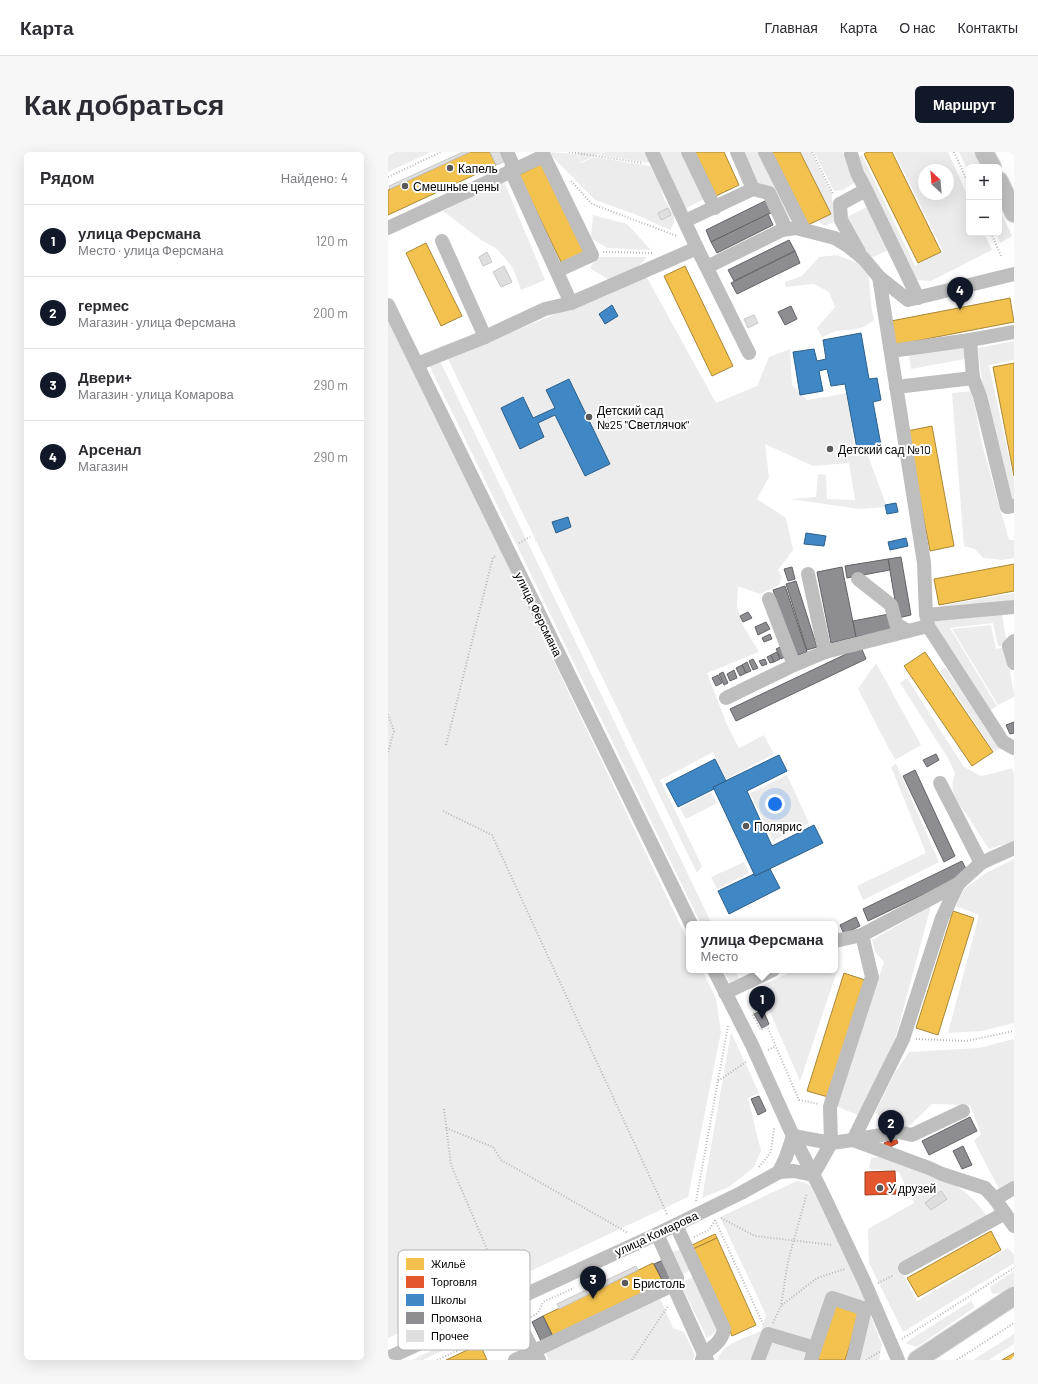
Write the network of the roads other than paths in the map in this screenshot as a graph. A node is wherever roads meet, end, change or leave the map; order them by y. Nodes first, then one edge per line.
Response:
1 (507, 152) edge
2 (652, 152) edge
3 (688, 152) edge
4 (737, 152) edge
5 (765, 152) edge
6 (984, 152) edge
7 (851, 154) dead end
8 (990, 164) edge
9 (511, 171) junction
10 (1002, 187) edge
11 (753, 189) junction
12 (866, 190) junction
13 (715, 208) junction
14 (1014, 213) edge
15 (685, 221) junction
16 (388, 228) edge
17 (786, 229) junction
18 (804, 230) junction
19 (442, 241) dead end
20 (696, 246) junction
21 (864, 259) junction
22 (707, 267) junction
23 (556, 272) junction
24 (1014, 274) edge
25 (879, 277) junction
26 (918, 298) junction
27 (571, 303) junction
28 (388, 305) edge
29 (1014, 332) edge
30 (485, 337) junction
31 (970, 340) junction
32 (891, 351) junction
33 (749, 353) dead end
34 (417, 364) junction
35 (973, 378) junction
36 (896, 387) junction
37 (1014, 506) edge
38 (808, 574) dead end
39 (858, 579) dead end
40 (769, 599) dead end
41 (1014, 607) edge
42 (927, 621) junction
43 (908, 631) junction
44 (1014, 641) edge
45 (826, 652) junction
46 (1014, 663) edge
47 (794, 665) junction
48 (726, 698) dead end
49 (1014, 748) edge
50 (940, 782) dead end
51 (1014, 848) edge
52 (981, 863) junction
53 (958, 884) junction
54 (690, 921) edge
55 (862, 935) junction
56 (838, 940) edge
57 (715, 973) edge
58 (767, 973) edge
59 (725, 994) junction
60 (963, 1111) dead end
61 (793, 1136) junction
62 (853, 1140) junction
63 (831, 1143) junction
64 (779, 1172) junction
65 (813, 1175) junction
66 (1014, 1188) edge
67 (995, 1199) junction
68 (1005, 1213) junction
69 (673, 1221) junction
70 (1014, 1226) edge
71 (657, 1234) junction
72 (905, 1268) road end
73 (530, 1286) edge
74 (675, 1289) junction
75 (1014, 1296) edge
76 (870, 1306) junction
77 (530, 1344) edge
78 (403, 1350) edge
79 (813, 1354) edge
80 (536, 1356) edge
81 (388, 1358) edge
82 (704, 1358) edge
83 (515, 1360) edge
84 (758, 1360) edge
85 (853, 1360) edge
86 (898, 1360) edge
87 (916, 1360) edge

1 - 9 street
2 - 15 street
3 - 13 street
4 - 11 street
5 - 18 street
6 - 8 main road
7 - 12 street
9 - 16 street
9 - 23 street
9 - 23 street
10 - 14 main road
11 - 13 street
11 - 17 street
12 - 21 street
12 - 26 street
13 - 15 street
15 - 20 street
17 - 18 street
17 - 22 street
18 - 21 street
19 - 30 street
20 - 22 street
20 - 27 street
21 - 25 street
22 - 33 street
23 - 27 street
24 - 26 street
25 - 26 street
25 - 32 street
27 - 30 street
28 - 34 street, улица Ферсмана
29 - 31 street
30 - 34 street
31 - 32 street
31 - 35 street
32 - 36 street
34 - 54 street, улица Ферсмана
35 - 36 street
35 - 37 street
36 - 42 street
38 - 45 street
39 - 43 street
40 - 47 street
41 - 42 street
42 - 43 street
42 - 49 street
43 - 45 street
44 - 46 street
45 - 47 street
47 - 48 street
50 - 52 street
51 - 52 street
52 - 53 street
53 - 55 street
53 - 62 street
55 - 56 street
55 - 63 street
57 - 59 street
58 - 59 street
59 - 61 street
60 - 62 street
61 - 63 street
61 - 64 street
61 - 65 street
62 - 63 street
62 - 67 street
63 - 65 street
64 - 65 street
64 - 69 street, улица Комарова
65 - 76 street
66 - 67 street
67 - 68 street
68 - 70 street
68 - 72 street
69 - 71 street, улица Комарова
69 - 82 street
71 - 73 street, улица Комарова
71 - 74 street
74 - 80 street
74 - 82 street
75 - 87 main road
76 - 79 street
76 - 85 street
76 - 86 street
77 - 80 street
78 - 81 street, улица Комарова
79 - 84 street
80 - 83 street

